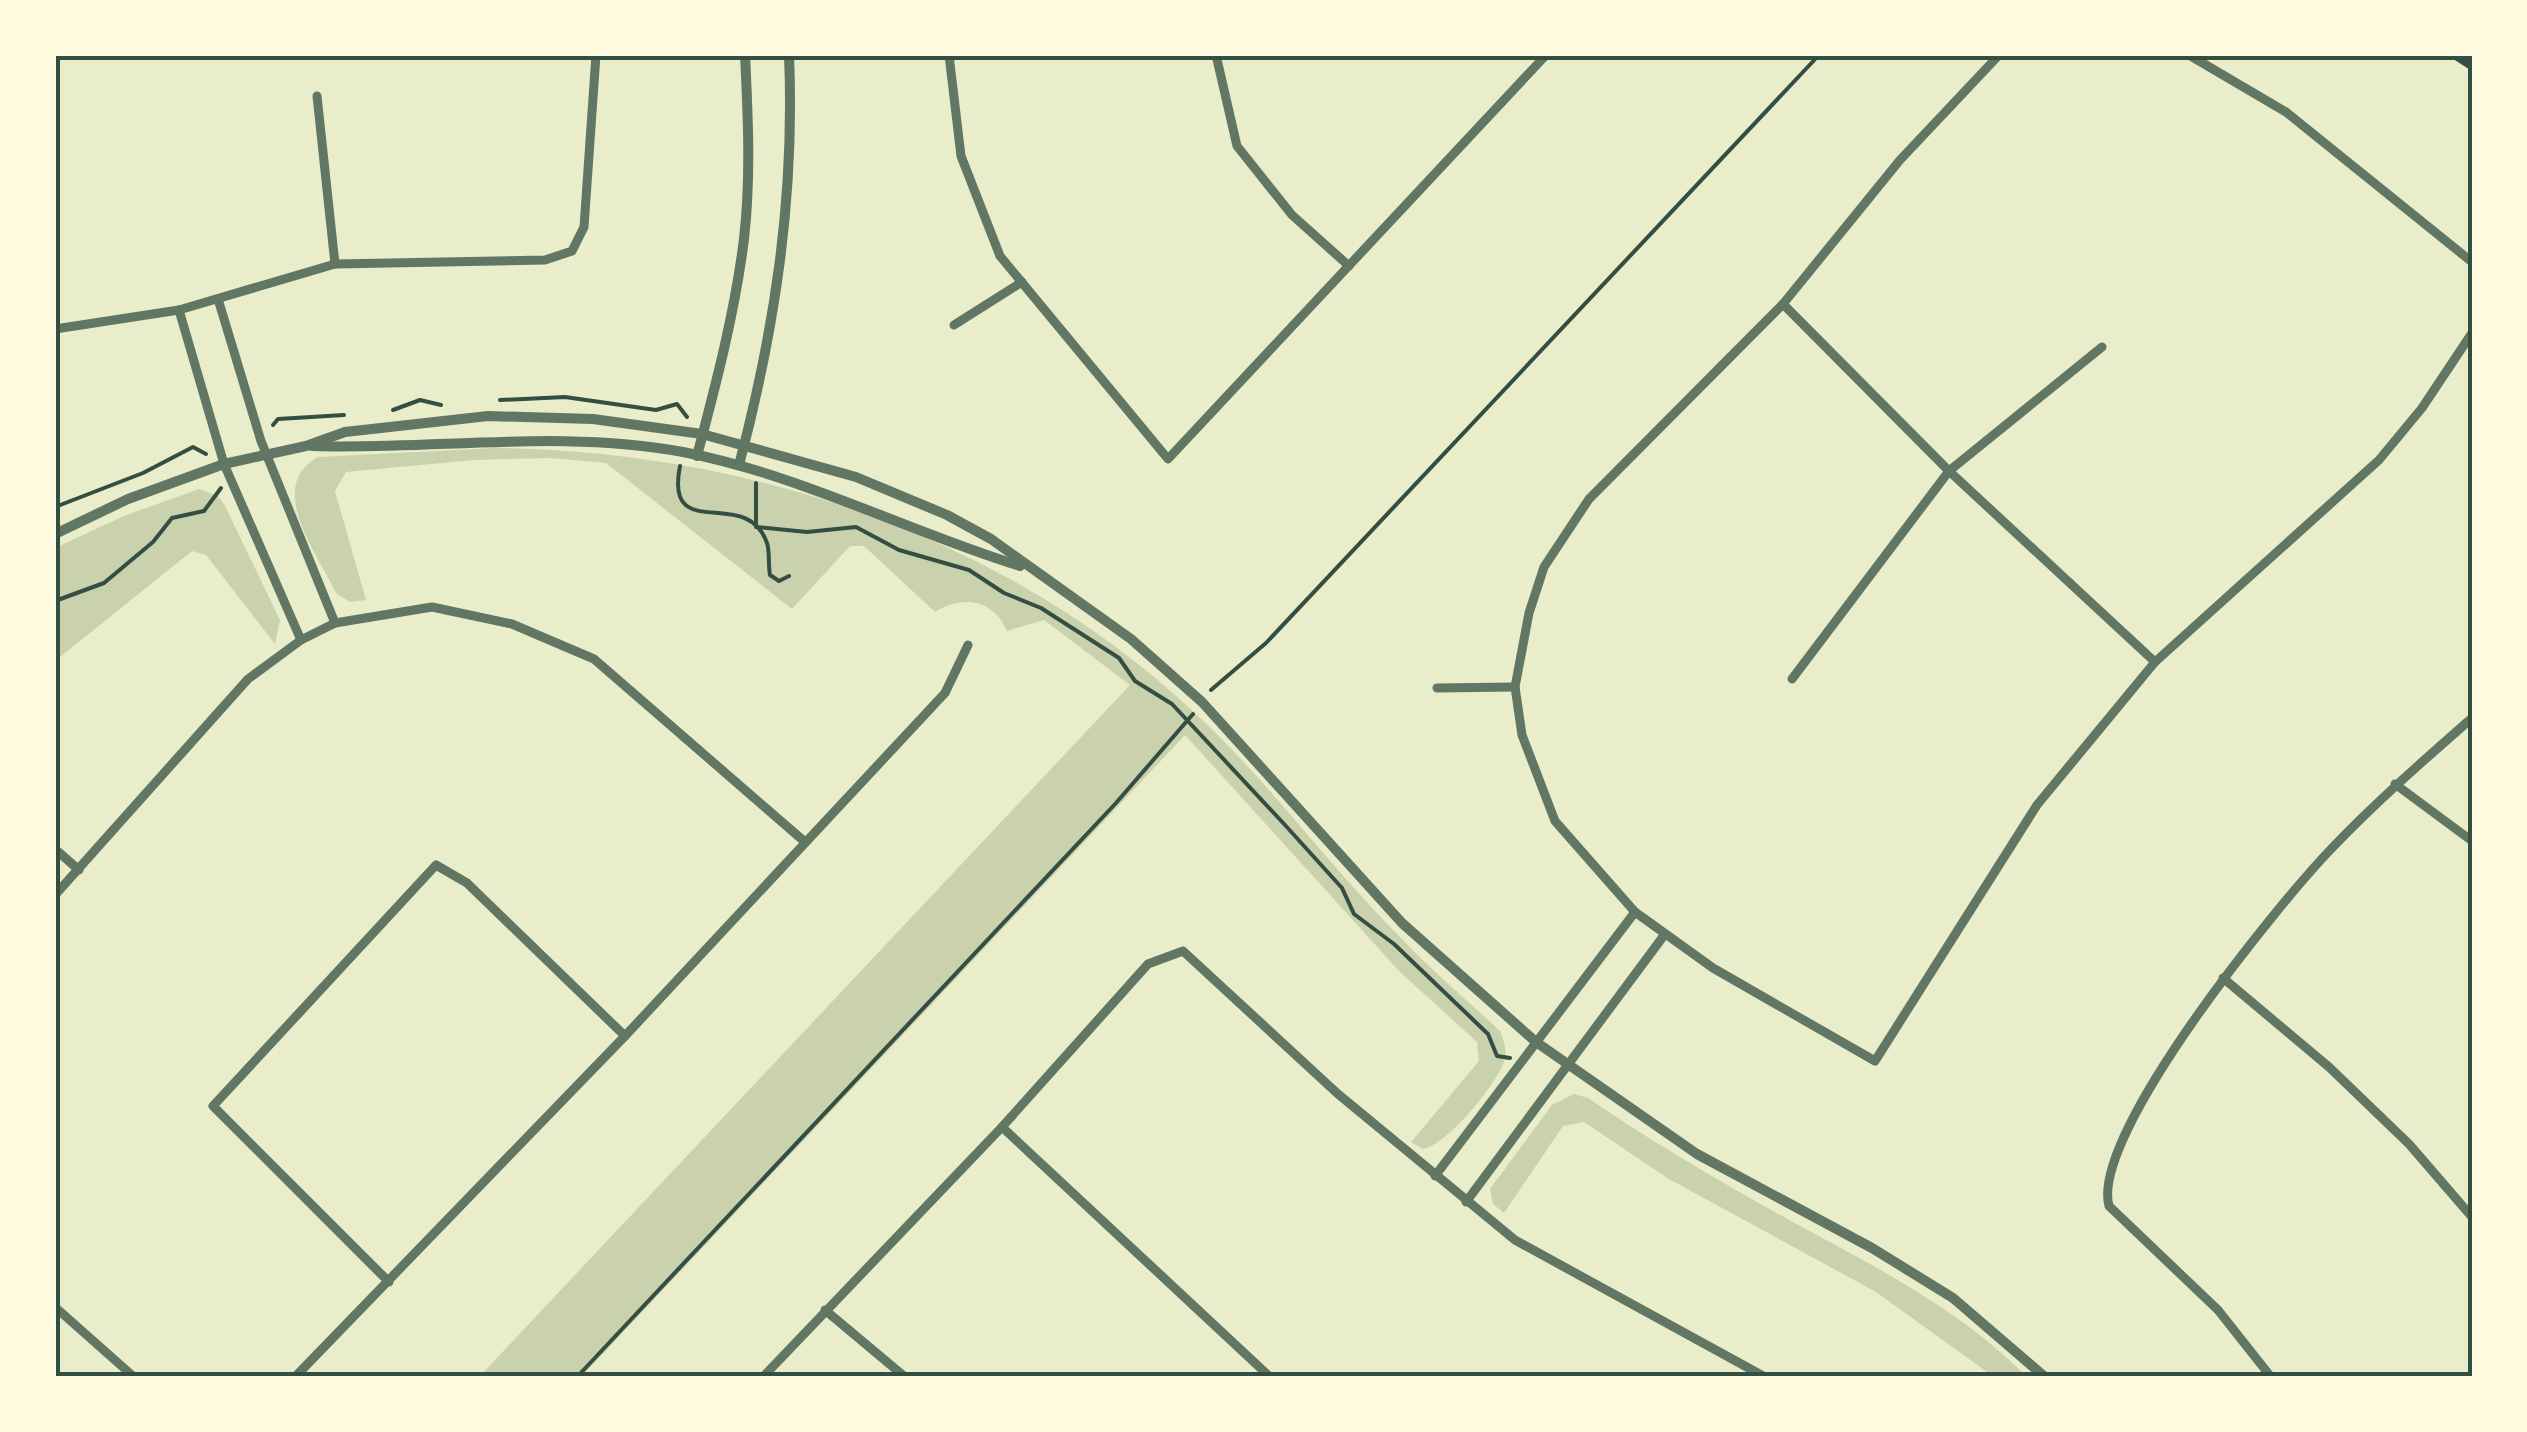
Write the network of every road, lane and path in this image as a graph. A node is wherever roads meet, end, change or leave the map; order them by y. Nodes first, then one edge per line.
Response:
1 (596, 55) edge
2 (745, 55) edge
3 (789, 55) edge
4 (949, 55) edge
5 (1216, 55) edge
6 (1546, 55) edge
7 (1999, 55) edge
8 (2189, 55) edge
9 (2458, 55) edge
10 (2472, 64) edge
11 (317, 96) dead end
12 (2472, 262) edge
13 (335, 264) junction
14 (1349, 266) junction
15 (1022, 282) junction
16 (218, 299) junction
17 (1783, 304) junction
18 (179, 310) junction
19 (954, 325) dead end
20 (55, 330) edge
21 (2472, 334) edge
22 (2102, 346) dead end
23 (702, 434) junction
24 (744, 445) junction
25 (306, 446) junction
26 (266, 453) junction
27 (697, 456) junction
28 (224, 464) junction
29 (739, 465) junction
30 (1950, 472) junction
31 (229, 476) junction
32 (55, 507) edge
33 (756, 527) dead end
34 (55, 534) edge
35 (1026, 568) junction
36 (55, 601) edge
37 (335, 623) junction
38 (301, 640) junction
39 (968, 645) dead end
40 (2154, 662) junction
41 (1792, 679) dead end
42 (1515, 687) junction
43 (1437, 688) dead end
44 (2472, 718) edge
45 (2395, 784) junction
46 (805, 842) junction
47 (2472, 842) edge
48 (55, 849) edge
49 (79, 870) junction
50 (55, 895) edge
51 (1635, 912) junction
52 (1664, 934) junction
53 (2223, 978) junction
54 (625, 1036) junction
55 (1536, 1042) junction
56 (1522, 1060) junction
57 (1567, 1066) junction
58 (1002, 1127) junction
59 (1434, 1176) junction
60 (1466, 1202) junction
61 (2472, 1217) edge
62 (389, 1282) junction
63 (55, 1307) edge
64 (825, 1310) junction
65 (134, 1377) edge
66 (295, 1377) edge
67 (762, 1377) edge
68 (905, 1377) edge
69 (1270, 1377) edge
70 (1764, 1377) edge
71 (2045, 1377) edge
72 (2271, 1377) edge

1 - 13 street
2 - 23 street
3 - 24 street
4 - 15 street
5 - 14 street
6 - 14 street
7 - 17 street
8 - 12 street
9 - 10 main road
11 - 13 street
13 - 16 street
14 - 15 street
15 - 19 street
16 - 18 street
16 - 26 street
17 - 30 street
17 - 42 street
18 - 20 street
18 - 28 street
21 - 40 street
22 - 30 street
23 - 24 street
23 - 25 street
23 - 27 street
24 - 29 street
24 - 35 street
25 - 26 street
25 - 27 street
26 - 28 street
26 - 37 street
27 - 29 street
28 - 31 street
28 - 32 path
28 - 34 street
29 - 35 street
30 - 40 street
30 - 41 street
31 - 36 path
31 - 38 street
33 - 56 path
35 - 55 street
37 - 38 street
37 - 46 street
38 - 49 street
39 - 46 street
40 - 52 street
42 - 43 street
42 - 51 street
44 - 45 street
45 - 47 street
45 - 53 street
46 - 54 street
48 - 49 street
49 - 50 street
51 - 52 street
51 - 55 street
52 - 57 street
53 - 61 street
53 - 72 street
54 - 62 street
54 - 62 street
55 - 56 street
55 - 57 street
56 - 59 street
57 - 60 street
57 - 71 street
58 - 59 street
58 - 64 street
58 - 69 street
59 - 60 street
60 - 70 street
62 - 66 street
63 - 65 street
64 - 67 street
64 - 68 street

